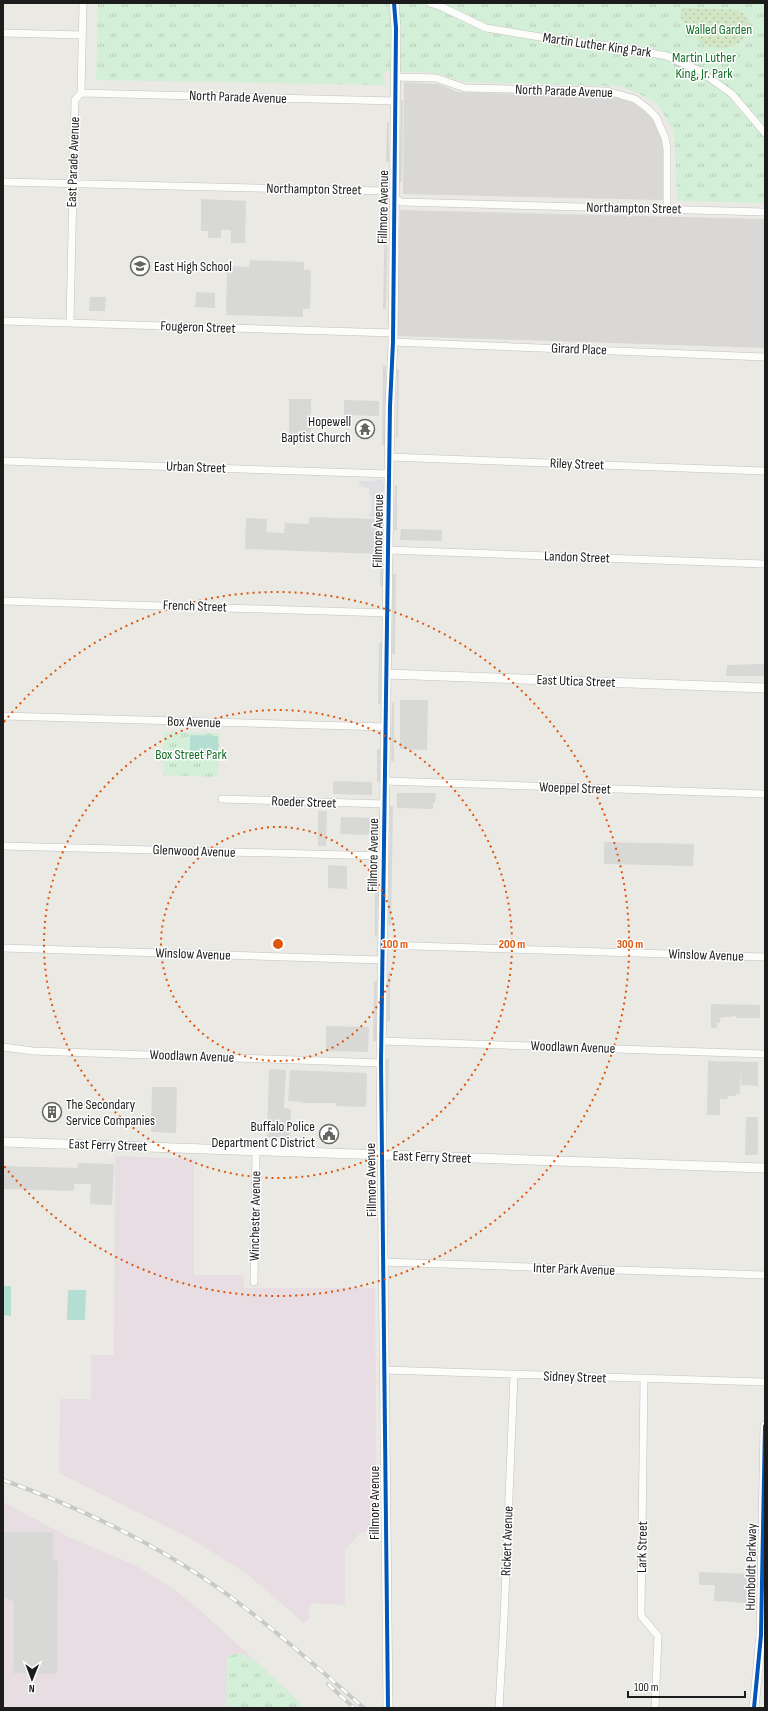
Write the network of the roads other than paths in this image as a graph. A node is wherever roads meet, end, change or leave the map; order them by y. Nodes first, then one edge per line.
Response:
1 (83, 3) edge
2 (394, 3) edge
3 (430, 3) edge
4 (3, 33) edge
5 (82, 35) junction
6 (396, 77) junction
7 (81, 93) junction
8 (395, 101) junction
9 (765, 133) edge
10 (3, 182) edge
11 (73, 184) junction
12 (394, 197) junction
13 (667, 209) junction
14 (765, 212) edge
15 (3, 320) edge
16 (70, 322) junction
17 (393, 332) junction
18 (393, 342) junction
19 (765, 357) edge
20 (390, 457) junction
21 (3, 461) edge
22 (765, 471) edge
23 (390, 474) junction
24 (388, 550) junction
25 (765, 564) edge
26 (3, 601) edge
27 (387, 613) junction
28 (387, 674) junction
29 (765, 688) edge
30 (3, 716) edge
31 (386, 728) junction
32 (385, 781) junction
33 (765, 794) edge
34 (222, 800) dead end
35 (385, 804) junction
36 (3, 846) edge
37 (384, 856) junction
38 (382, 945) junction
39 (3, 948) edge
40 (765, 957) edge
41 (382, 960) junction
42 (381, 1042) junction
43 (3, 1047) edge
44 (765, 1054) edge
45 (381, 1063) junction
46 (3, 1142) edge
47 (256, 1150) junction
48 (382, 1155) junction
49 (765, 1168) edge
50 (383, 1262) junction
51 (765, 1275) edge
52 (254, 1282) dead end
53 (384, 1370) junction
54 (514, 1375) junction
55 (644, 1379) junction
56 (765, 1382) edge
57 (765, 1426) edge
58 (388, 1708) edge
59 (499, 1708) edge
60 (655, 1708) edge
61 (754, 1708) edge

1 - 5 street, East Parade Avenue
2 - 6 street, Fillmore Avenue
3 - 9 street, Martin Luther King Park
4 - 5 street
5 - 7 street, East Parade Avenue
6 - 8 street, Fillmore Avenue
6 - 13 street, North Parade Avenue
7 - 8 street, North Parade Avenue
7 - 11 street, East Parade Avenue
8 - 12 street, Fillmore Avenue
10 - 11 street, Northampton Street
11 - 12 street, Northampton Street
11 - 16 street, East Parade Avenue
12 - 13 street, Northampton Street
12 - 17 street, Fillmore Avenue
13 - 14 street, Northampton Street
15 - 16 street, Fougeron Street
16 - 17 street, Fougeron Street
17 - 18 street, Fillmore Avenue
18 - 19 street, Girard Place
18 - 20 street, Fillmore Avenue
20 - 22 street, Riley Street
20 - 23 street, Fillmore Avenue
21 - 23 street, Urban Street
23 - 24 street, Fillmore Avenue
24 - 25 street, Landon Street
24 - 27 street, Fillmore Avenue
26 - 27 street, French Street
27 - 28 street, Fillmore Avenue
28 - 29 street, East Utica Street
28 - 31 street, Fillmore Avenue
30 - 31 street, Box Avenue
31 - 32 street, Fillmore Avenue
32 - 33 street, Woeppel Street
32 - 35 street, Fillmore Avenue
34 - 35 street, Roeder Street
35 - 37 street, Fillmore Avenue
36 - 37 street, Glenwood Avenue
37 - 38 street, Fillmore Avenue
38 - 40 street, Winslow Avenue
38 - 41 street, Fillmore Avenue
39 - 41 street, Winslow Avenue
41 - 42 street, Fillmore Avenue
42 - 44 street, Woodlawn Avenue
42 - 45 street, Fillmore Avenue
43 - 45 street, Woodlawn Avenue
45 - 48 street, Fillmore Avenue
46 - 47 street, East Ferry Street
47 - 48 street, East Ferry Street
47 - 52 street, Winchester Avenue
48 - 49 street, East Ferry Street
48 - 50 street, Fillmore Avenue
50 - 51 street, Inter Park Avenue
50 - 53 street, Fillmore Avenue
53 - 54 street, Sidney Street
53 - 58 street, Fillmore Avenue
54 - 55 street, Sidney Street
54 - 59 street, Rickert Avenue
55 - 56 street, Sidney Street
55 - 60 street, Lark Street
57 - 61 street, Humboldt Parkway

